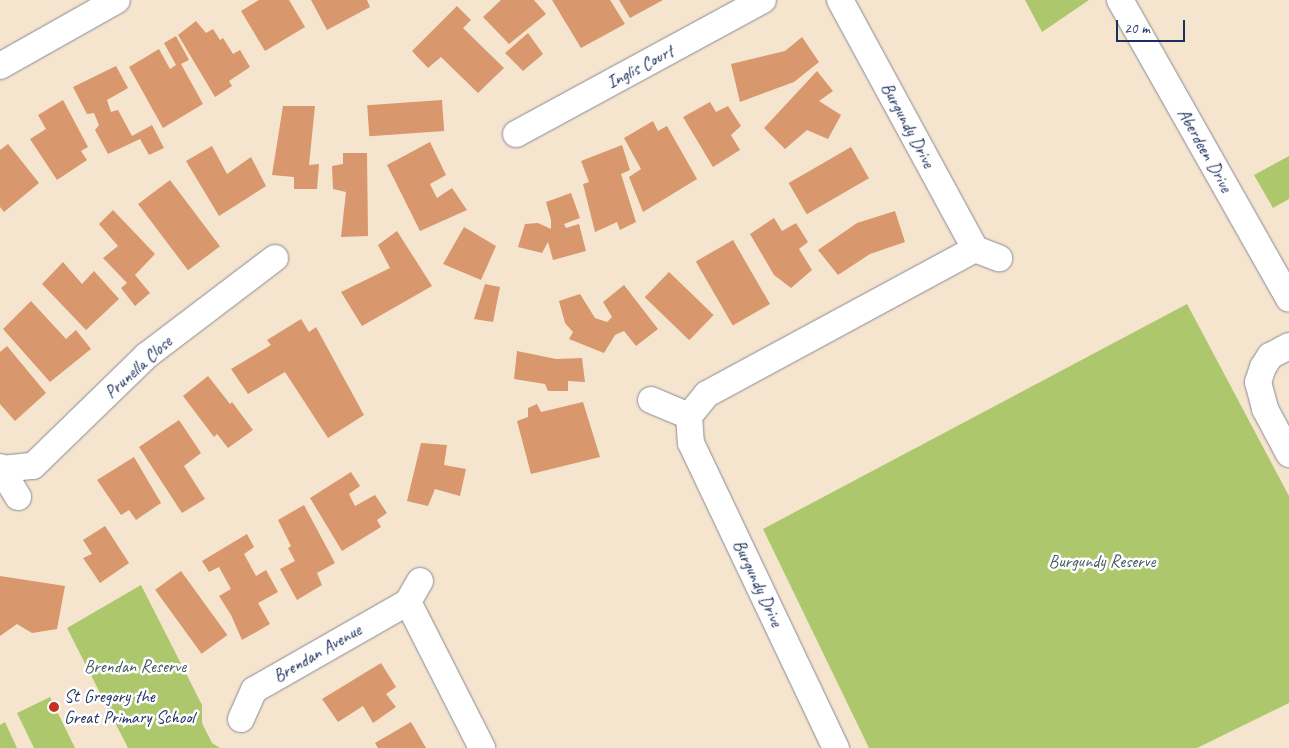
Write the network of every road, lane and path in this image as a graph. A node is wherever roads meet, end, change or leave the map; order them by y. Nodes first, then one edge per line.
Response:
1 (117, 0) edge
2 (763, 0) edge
3 (840, 0) edge
4 (1120, 0) edge
5 (0, 66) edge
6 (516, 134) dead end
7 (275, 258) dead end
8 (1289, 299) edge
9 (1289, 346) edge
10 (650, 400) dead end
11 (689, 416) junction
12 (1289, 454) edge
13 (1, 468) edge
14 (18, 497) dead end
15 (241, 719) dead end
16 (482, 748) edge
17 (836, 748) edge

1 - 5 street
2 - 6 street, Inglis Court
3 - 11 street, Burgundy Drive
4 - 8 street, Aberdeen Drive
7 - 13 street, Prunella Close
9 - 12 street
10 - 11 street
11 - 17 street, Burgundy Drive
13 - 14 street, Prunella Close
15 - 16 street, Brendan Avenue

